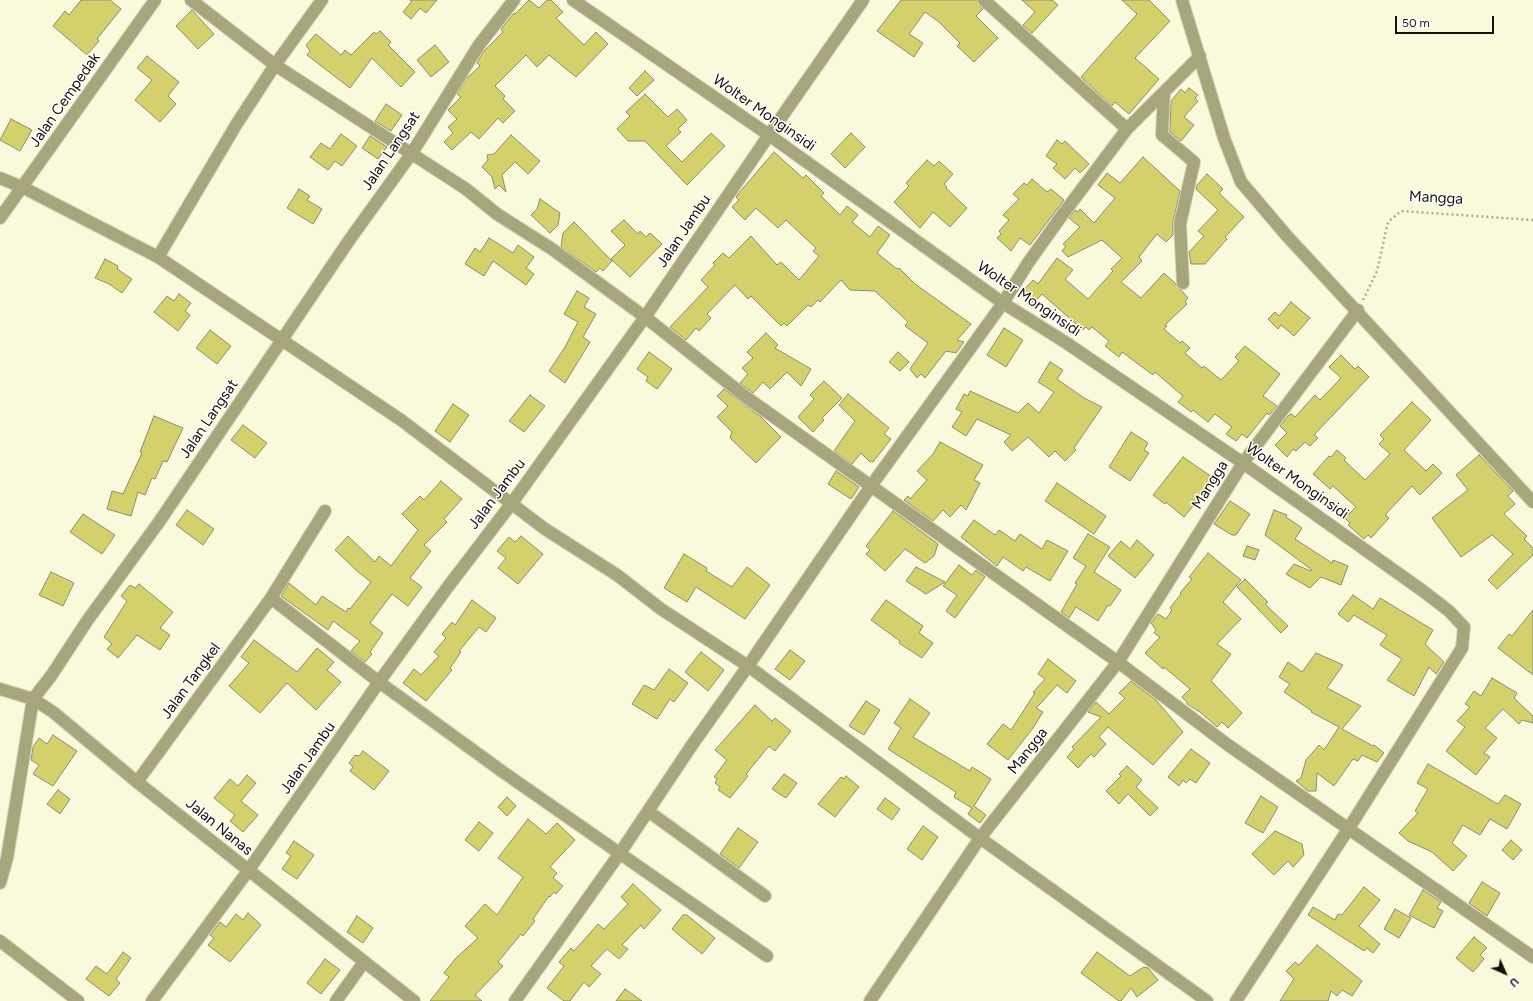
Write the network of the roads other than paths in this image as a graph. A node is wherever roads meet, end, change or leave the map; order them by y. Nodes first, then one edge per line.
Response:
1 (155, 0) edge
2 (191, 0) edge
3 (322, 0) edge
4 (514, 0) edge
5 (573, 0) edge
6 (863, 0) edge
7 (984, 0) edge
8 (1182, 0) edge
9 (1200, 56) junction
10 (275, 64) junction
11 (1164, 92) junction
12 (1127, 129) junction
13 (769, 135) junction
14 (412, 153) junction
15 (0, 178) edge
16 (22, 187) junction
17 (0, 218) edge
18 (158, 257) junction
19 (1182, 284) dead end
20 (1003, 303) junction
21 (1358, 310) junction
22 (645, 317) junction
23 (280, 341) junction
24 (1244, 463) junction
25 (871, 486) junction
26 (1533, 502) edge
27 (512, 503) junction
28 (325, 511) dead end
29 (271, 598) junction
30 (1118, 662) junction
31 (748, 666) junction
32 (379, 682) junction
33 (0, 689) edge
34 (33, 699) junction
35 (137, 782) junction
36 (648, 811) junction
37 (1349, 828) junction
38 (980, 838) junction
39 (620, 852) junction
40 (248, 871) junction
41 (0, 883) edge
42 (765, 896) dead end
43 (0, 941) edge
44 (767, 956) dead end
45 (1533, 957) edge
46 (364, 962) junction
47 (78, 1001) edge
48 (152, 1001) edge
49 (336, 1001) edge
50 (414, 1001) edge
51 (515, 1001) edge
52 (870, 1001) edge
53 (1207, 1001) edge
54 (1236, 1001) edge

1 - 16 street, Jalan Cempedak
2 - 10 street
3 - 10 street
4 - 14 street, Jalan Langsat
5 - 13 street, Wolter Monginsidi
6 - 13 street, Jalan Jambu
7 - 12 street
8 - 9 street
9 - 11 street
9 - 21 street
10 - 14 street
10 - 18 street
11 - 12 street
11 - 19 street
12 - 20 street
13 - 20 street, Wolter Monginsidi
13 - 22 street, Jalan Jambu
14 - 22 street
14 - 23 street, Jalan Langsat
15 - 16 street
16 - 17 street, Jalan Cempedak
16 - 18 street
18 - 23 street
20 - 24 street, Wolter Monginsidi
20 - 25 street
21 - 24 street, Mangga
21 - 26 street
22 - 25 street
22 - 27 street, Jalan Jambu
23 - 27 street
23 - 34 street, Jalan Langsat
24 - 30 street, Mangga
24 - 37 street, Wolter Monginsidi
25 - 30 street
25 - 31 street
27 - 31 street
27 - 32 street, Jalan Jambu
28 - 29 street, Jalan Tangkel
29 - 32 street
29 - 35 street, Jalan Tangkel
30 - 37 street
30 - 38 street, Mangga
31 - 36 street
31 - 38 street
32 - 39 street
32 - 40 street, Jalan Jambu
33 - 34 street, Jalan Nanas
34 - 35 street, Jalan Nanas
34 - 41 street, Jalan Langsat
35 - 40 street, Jalan Nanas
36 - 39 street
36 - 42 street
37 - 45 street
37 - 54 street
38 - 52 street, Mangga
38 - 53 street
39 - 44 street
39 - 51 street
40 - 46 street, Jalan Nanas
40 - 48 street, Jalan Jambu
43 - 47 street
46 - 49 street
46 - 50 street, Jalan Nanas

